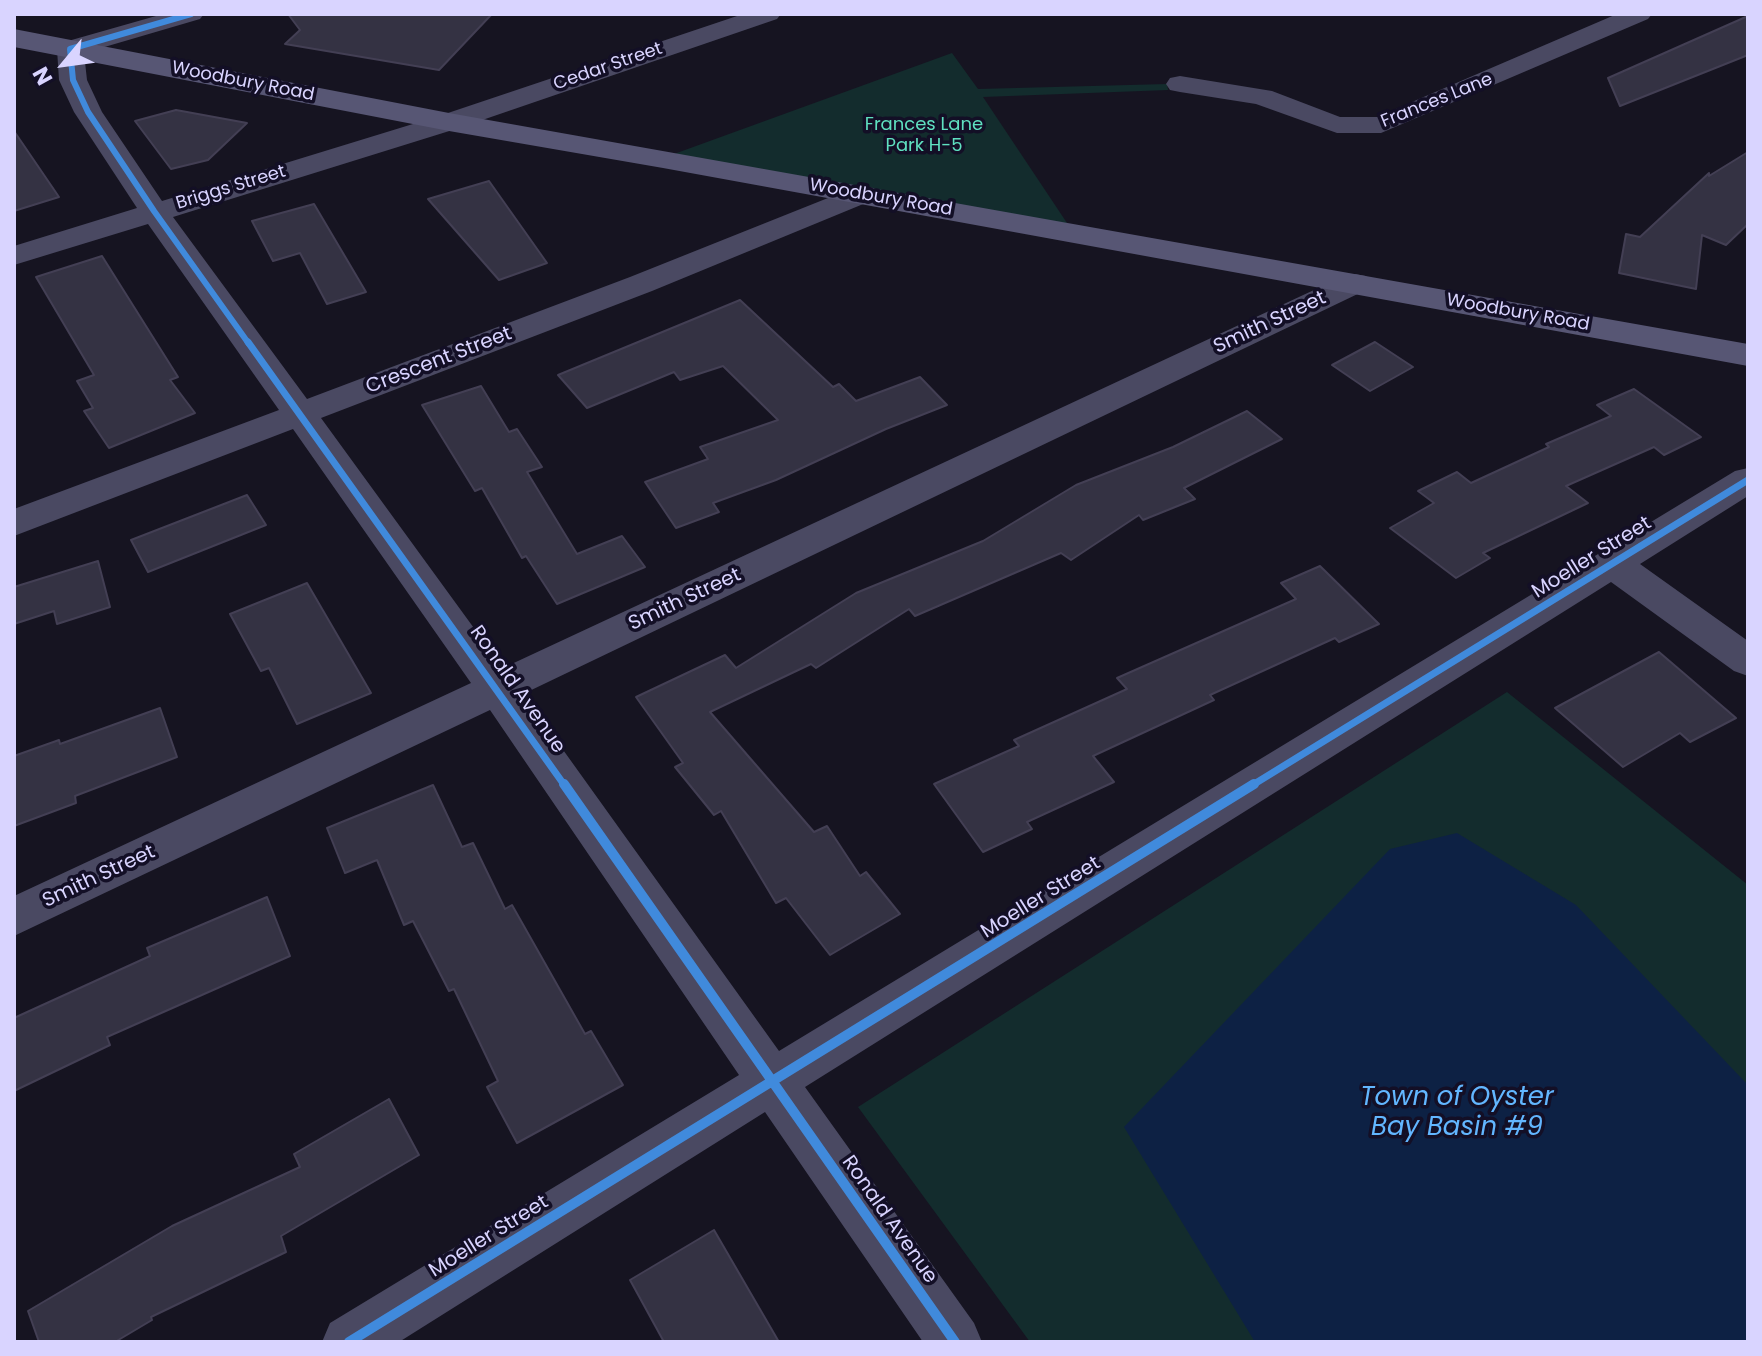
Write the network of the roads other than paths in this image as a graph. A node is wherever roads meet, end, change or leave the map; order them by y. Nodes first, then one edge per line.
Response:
1 (191, 14) edge
2 (768, 14) edge
3 (1639, 14) edge
4 (14, 38) edge
5 (70, 49) junction
6 (1180, 84) dead end
7 (449, 122) junction
8 (863, 194) junction
9 (154, 211) junction
10 (14, 256) edge
11 (1355, 283) junction
12 (1748, 355) edge
13 (301, 413) junction
14 (1748, 480) edge
15 (14, 523) edge
16 (1613, 564) junction
17 (1748, 661) edge
18 (497, 689) junction
19 (14, 917) edge
20 (772, 1082) junction
21 (349, 1342) edge
22 (955, 1342) edge

1 - 5 street
2 - 7 street, Cedar Street
3 - 6 street, Frances Lane
4 - 5 main road, Woodbury Road
5 - 7 main road, Woodbury Road
5 - 9 street, Ronald Avenue
7 - 8 main road, Woodbury Road
7 - 9 street, Briggs Street
8 - 11 main road, Woodbury Road
8 - 13 street, Crescent Street
9 - 10 street, Briggs Street
9 - 13 street, Ronald Avenue
11 - 12 main road, Woodbury Road
11 - 18 street, Smith Street
13 - 15 street, Crescent Street
13 - 18 street, Ronald Avenue
14 - 16 street, Moeller Street
16 - 17 street
16 - 20 street, Moeller Street
18 - 19 street, Smith Street
18 - 20 street, Ronald Avenue
20 - 21 street, Moeller Street
20 - 22 street, Ronald Avenue

